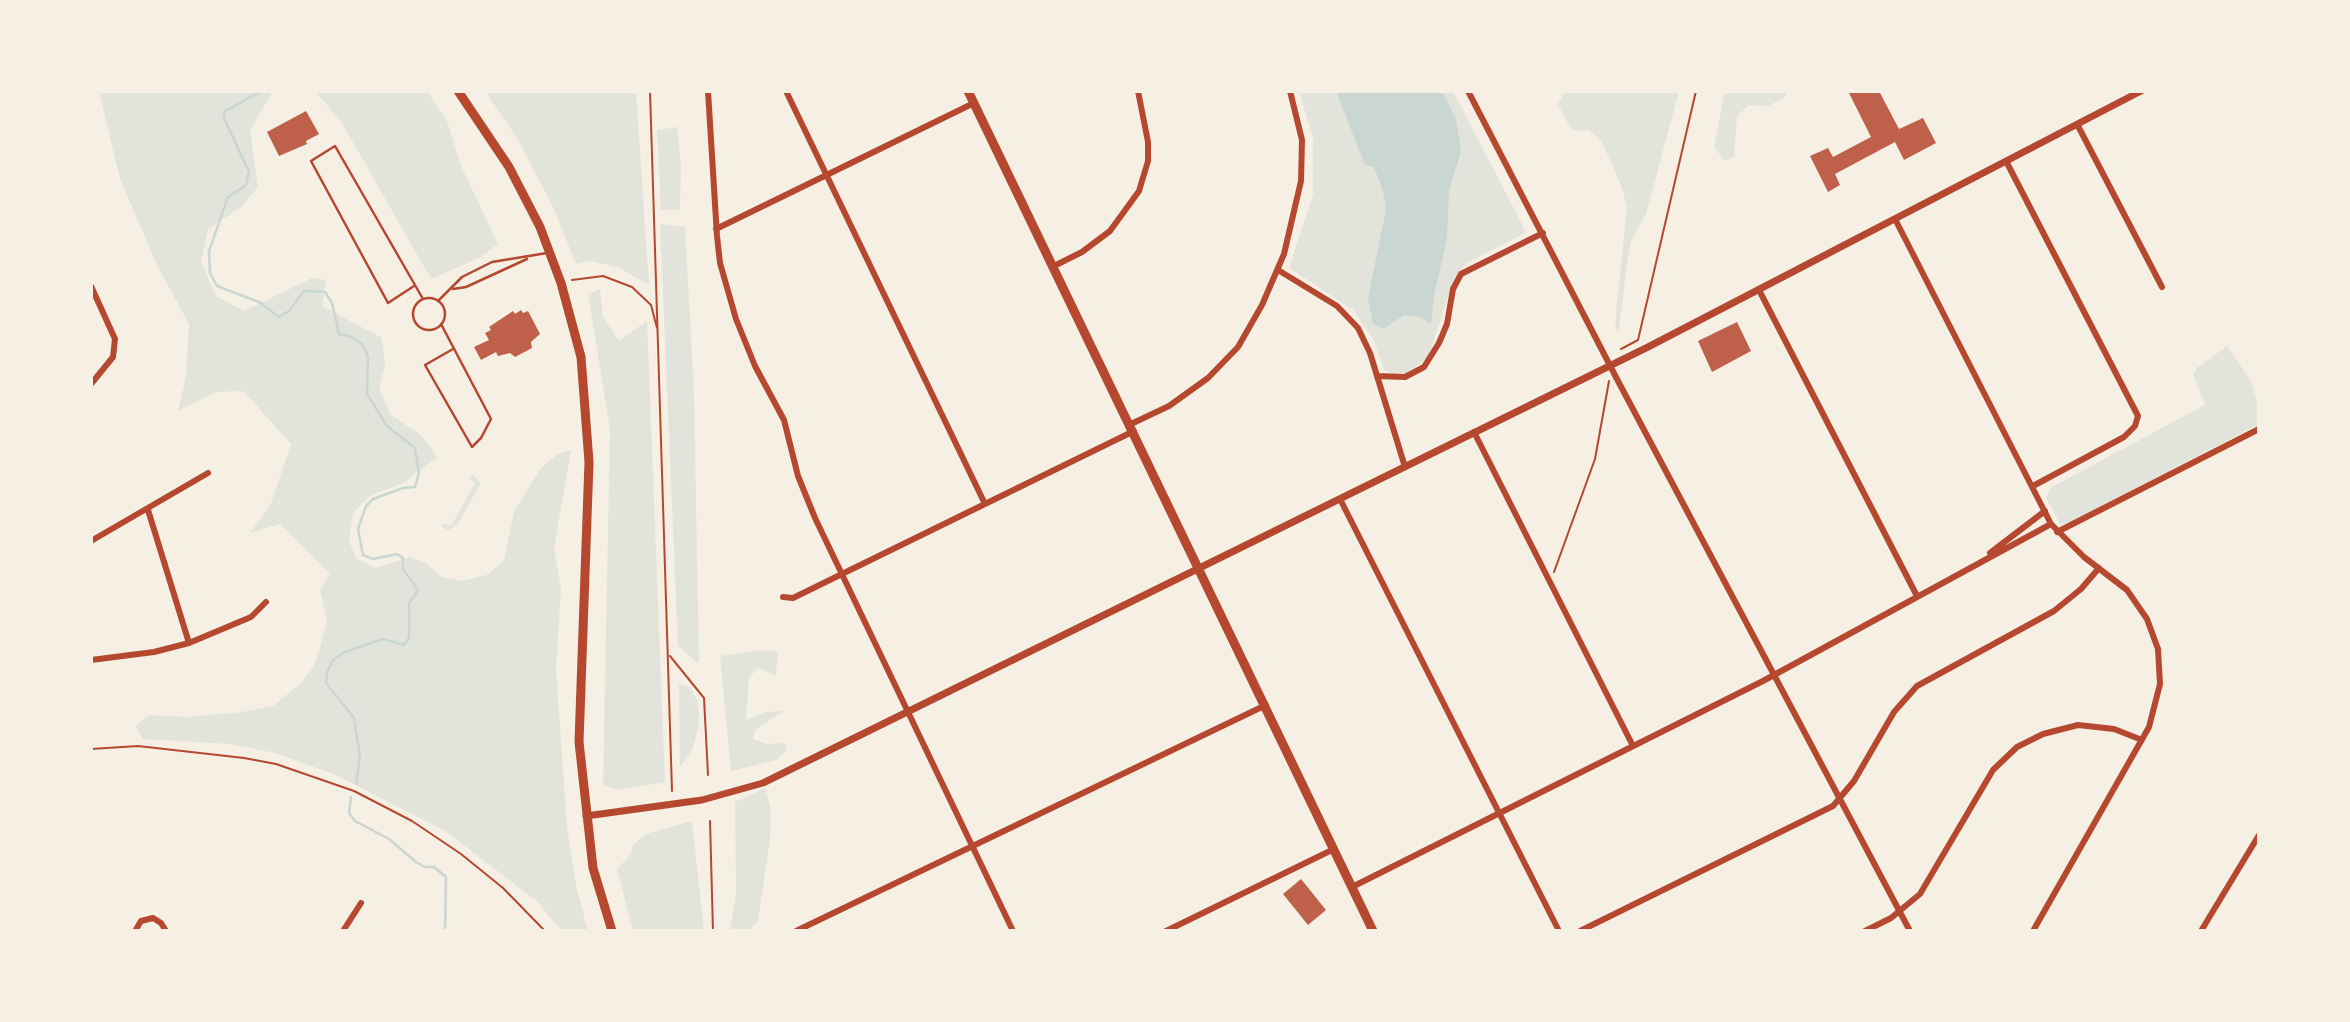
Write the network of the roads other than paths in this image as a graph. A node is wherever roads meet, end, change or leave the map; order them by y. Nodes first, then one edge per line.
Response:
1 (458, 91) edge
2 (708, 91) edge
3 (786, 91) edge
4 (968, 91) edge
5 (1138, 91) edge
6 (1290, 91) edge
7 (1468, 91) edge
8 (2141, 91) edge
9 (974, 103) junction
10 (2077, 124) junction
11 (2006, 161) junction
12 (827, 175) junction
13 (1895, 219) junction
14 (716, 229) junction
15 (1543, 233) junction
16 (550, 252) junction
17 (529, 258) junction
18 (1054, 266) junction
19 (1278, 270) junction
20 (91, 286) edge
21 (414, 286) junction
22 (2162, 287) dead end
23 (453, 289) junction
24 (1759, 290) junction
25 (423, 299) junction
26 (438, 301) junction
27 (441, 324) junction
28 (453, 349) junction
29 (1615, 366) junction
30 (1377, 376) junction
31 (91, 384) edge
32 (1133, 428) junction
33 (2259, 429) edge
34 (1475, 432) junction
35 (1405, 467) junction
36 (208, 473) dead end
37 (2033, 486) junction
38 (1339, 499) junction
39 (985, 505) junction
40 (148, 510) junction
41 (2045, 511) junction
42 (2051, 524) junction
43 (2057, 532) junction
44 (91, 541) edge
45 (1986, 557) junction
46 (1199, 568) junction
47 (2099, 568) junction
48 (841, 574) junction
49 (1917, 596) junction
50 (783, 597) dead end
51 (266, 602) dead end
52 (189, 643) junction
53 (91, 660) edge
54 (1774, 674) junction
55 (1266, 705) junction
56 (908, 714) junction
57 (2142, 740) junction
58 (1633, 746) junction
59 (1840, 798) junction
60 (1496, 812) junction
61 (586, 816) junction
62 (2259, 835) edge
63 (972, 847) junction
64 (1334, 849) junction
65 (1352, 887) junction
66 (361, 903) dead end
67 (1900, 911) junction
68 (135, 931) edge
69 (166, 931) edge
70 (343, 931) edge
71 (612, 931) edge
72 (796, 931) edge
73 (1013, 931) edge
74 (1166, 931) edge
75 (1373, 931) edge
76 (1559, 931) edge
77 (1580, 931) edge
78 (1865, 931) edge
79 (1910, 931) edge
80 (2033, 931) edge
81 (2201, 931) edge

1 - 16 main road
2 - 14 street
3 - 12 street
4 - 9 main road
5 - 18 street
6 - 19 street
7 - 15 street
8 - 10 street
9 - 12 street
9 - 18 main road
10 - 11 street
10 - 22 street
11 - 13 street
11 - 37 street
12 - 14 street
12 - 39 street
13 - 24 street
13 - 37 street
14 - 48 street
15 - 29 street
15 - 30 street
16 - 17 lane
16 - 61 main road
17 - 23 lane
17 - 23 lane
18 - 32 main road
19 - 30 street
19 - 32 street
20 - 31 street
21 - 21 lane
21 - 25 lane
23 - 26 lane
24 - 29 street
24 - 49 street
25 - 26 lane
25 - 27 lane
26 - 27 lane
27 - 28 lane
28 - 28 lane
29 - 34 street
29 - 54 street
30 - 35 street
32 - 39 street
32 - 46 main road
33 - 43 street
34 - 35 street
34 - 58 street
35 - 38 street
36 - 40 street
37 - 41 street
38 - 46 street
38 - 60 street
39 - 48 street
40 - 44 street
40 - 52 street
41 - 42 street
41 - 45 street
42 - 43 street
42 - 45 street
43 - 47 street
45 - 49 street
46 - 55 main road
46 - 56 street
47 - 57 street
47 - 59 street
48 - 50 street
48 - 56 street
49 - 54 street
51 - 52 street
52 - 53 street
54 - 58 street
54 - 59 street
55 - 63 street
55 - 64 main road
56 - 61 street
56 - 63 street
57 - 67 street
57 - 80 street
58 - 60 street
59 - 67 street
59 - 77 street
60 - 65 street
60 - 76 street
61 - 71 main road
62 - 81 street
63 - 72 street
63 - 73 street
64 - 65 main road
64 - 74 street
65 - 75 main road
66 - 70 street
67 - 78 street
67 - 79 street
68 - 69 street

